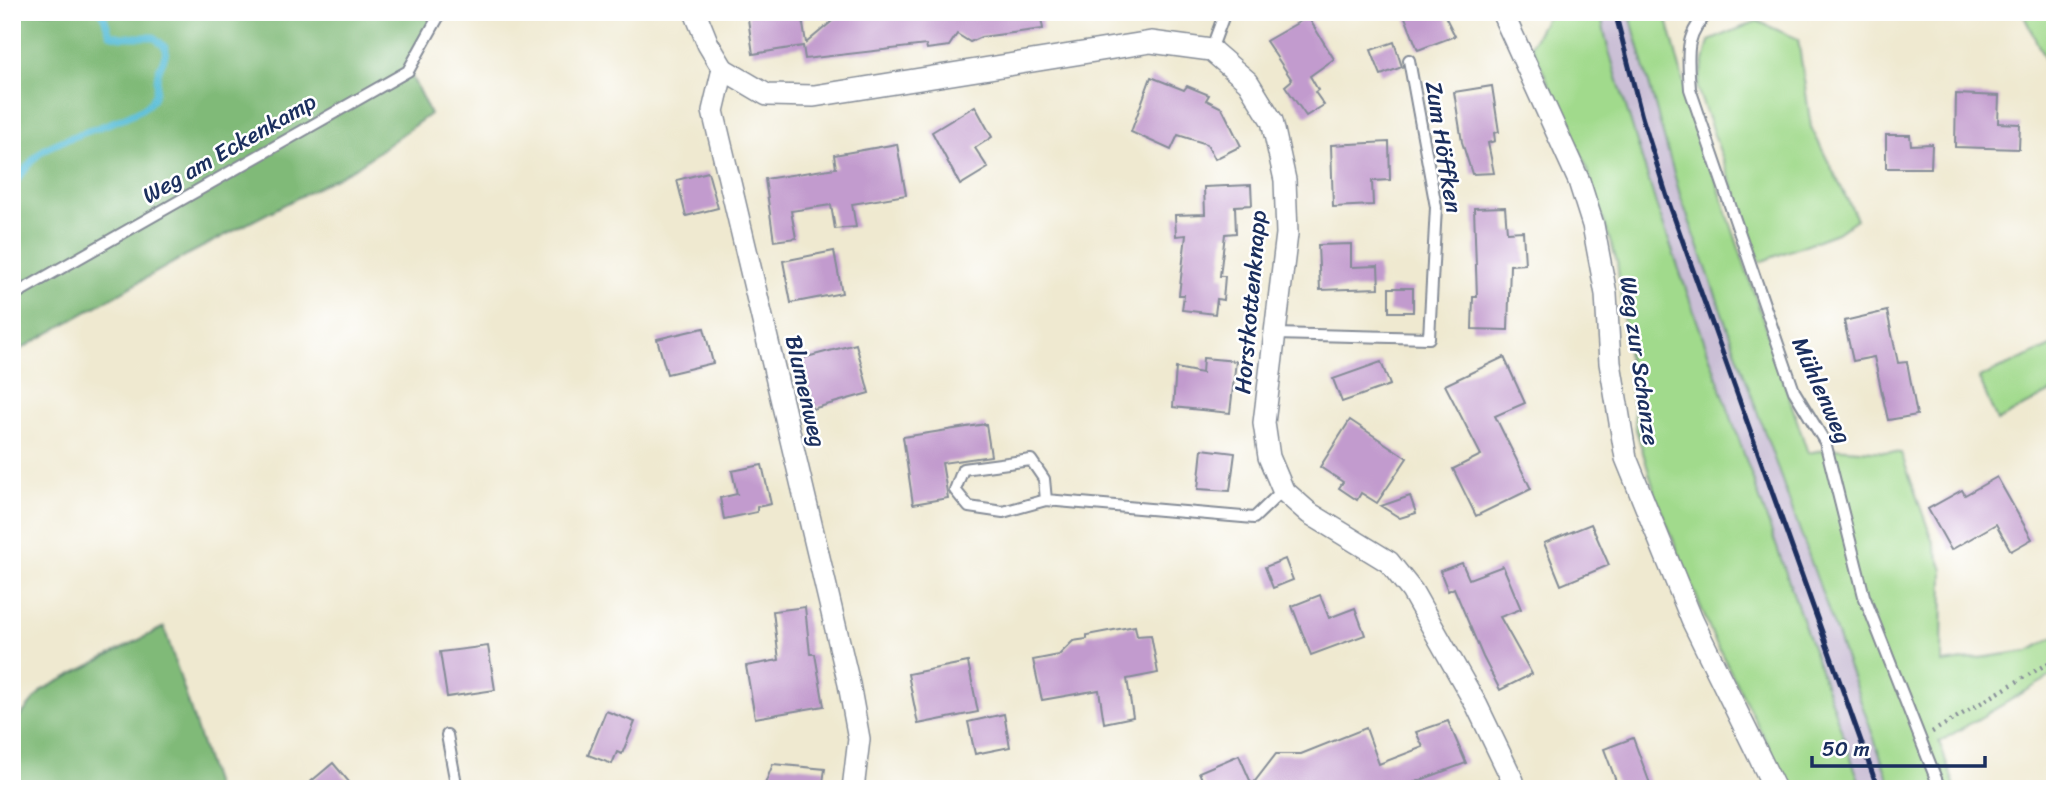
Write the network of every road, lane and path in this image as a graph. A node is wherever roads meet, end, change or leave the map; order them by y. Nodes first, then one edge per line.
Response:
1 (440, 12) edge
2 (695, 12) edge
3 (1225, 12) edge
4 (1502, 12) edge
5 (1710, 12) edge
6 (1211, 50) junction
7 (1409, 60) dead end
8 (723, 69) junction
9 (12, 296) edge
10 (1275, 334) junction
11 (1283, 490) junction
12 (1046, 500) junction
13 (2055, 659) edge
14 (447, 735) dead end
15 (1921, 738) junction
16 (1512, 786) edge
17 (457, 789) edge
18 (853, 789) edge
19 (1775, 789) edge
20 (1940, 789) edge

1 - 9 lane, Weg am Eckenkamp
2 - 8 street
3 - 6 lane
4 - 19 street, Weg zur Schanze
5 - 15 lane, Mühlenweg
6 - 8 street
6 - 10 street, Horstkottenknapp
7 - 10 lane, Zum Höffken
8 - 18 street, Blumenweg
10 - 11 street, Horstkottenknapp
11 - 12 lane
11 - 16 street, Horstkottenknapp
12 - 12 lane
13 - 15 path
14 - 17 lane
15 - 20 lane, Mühlenweg

